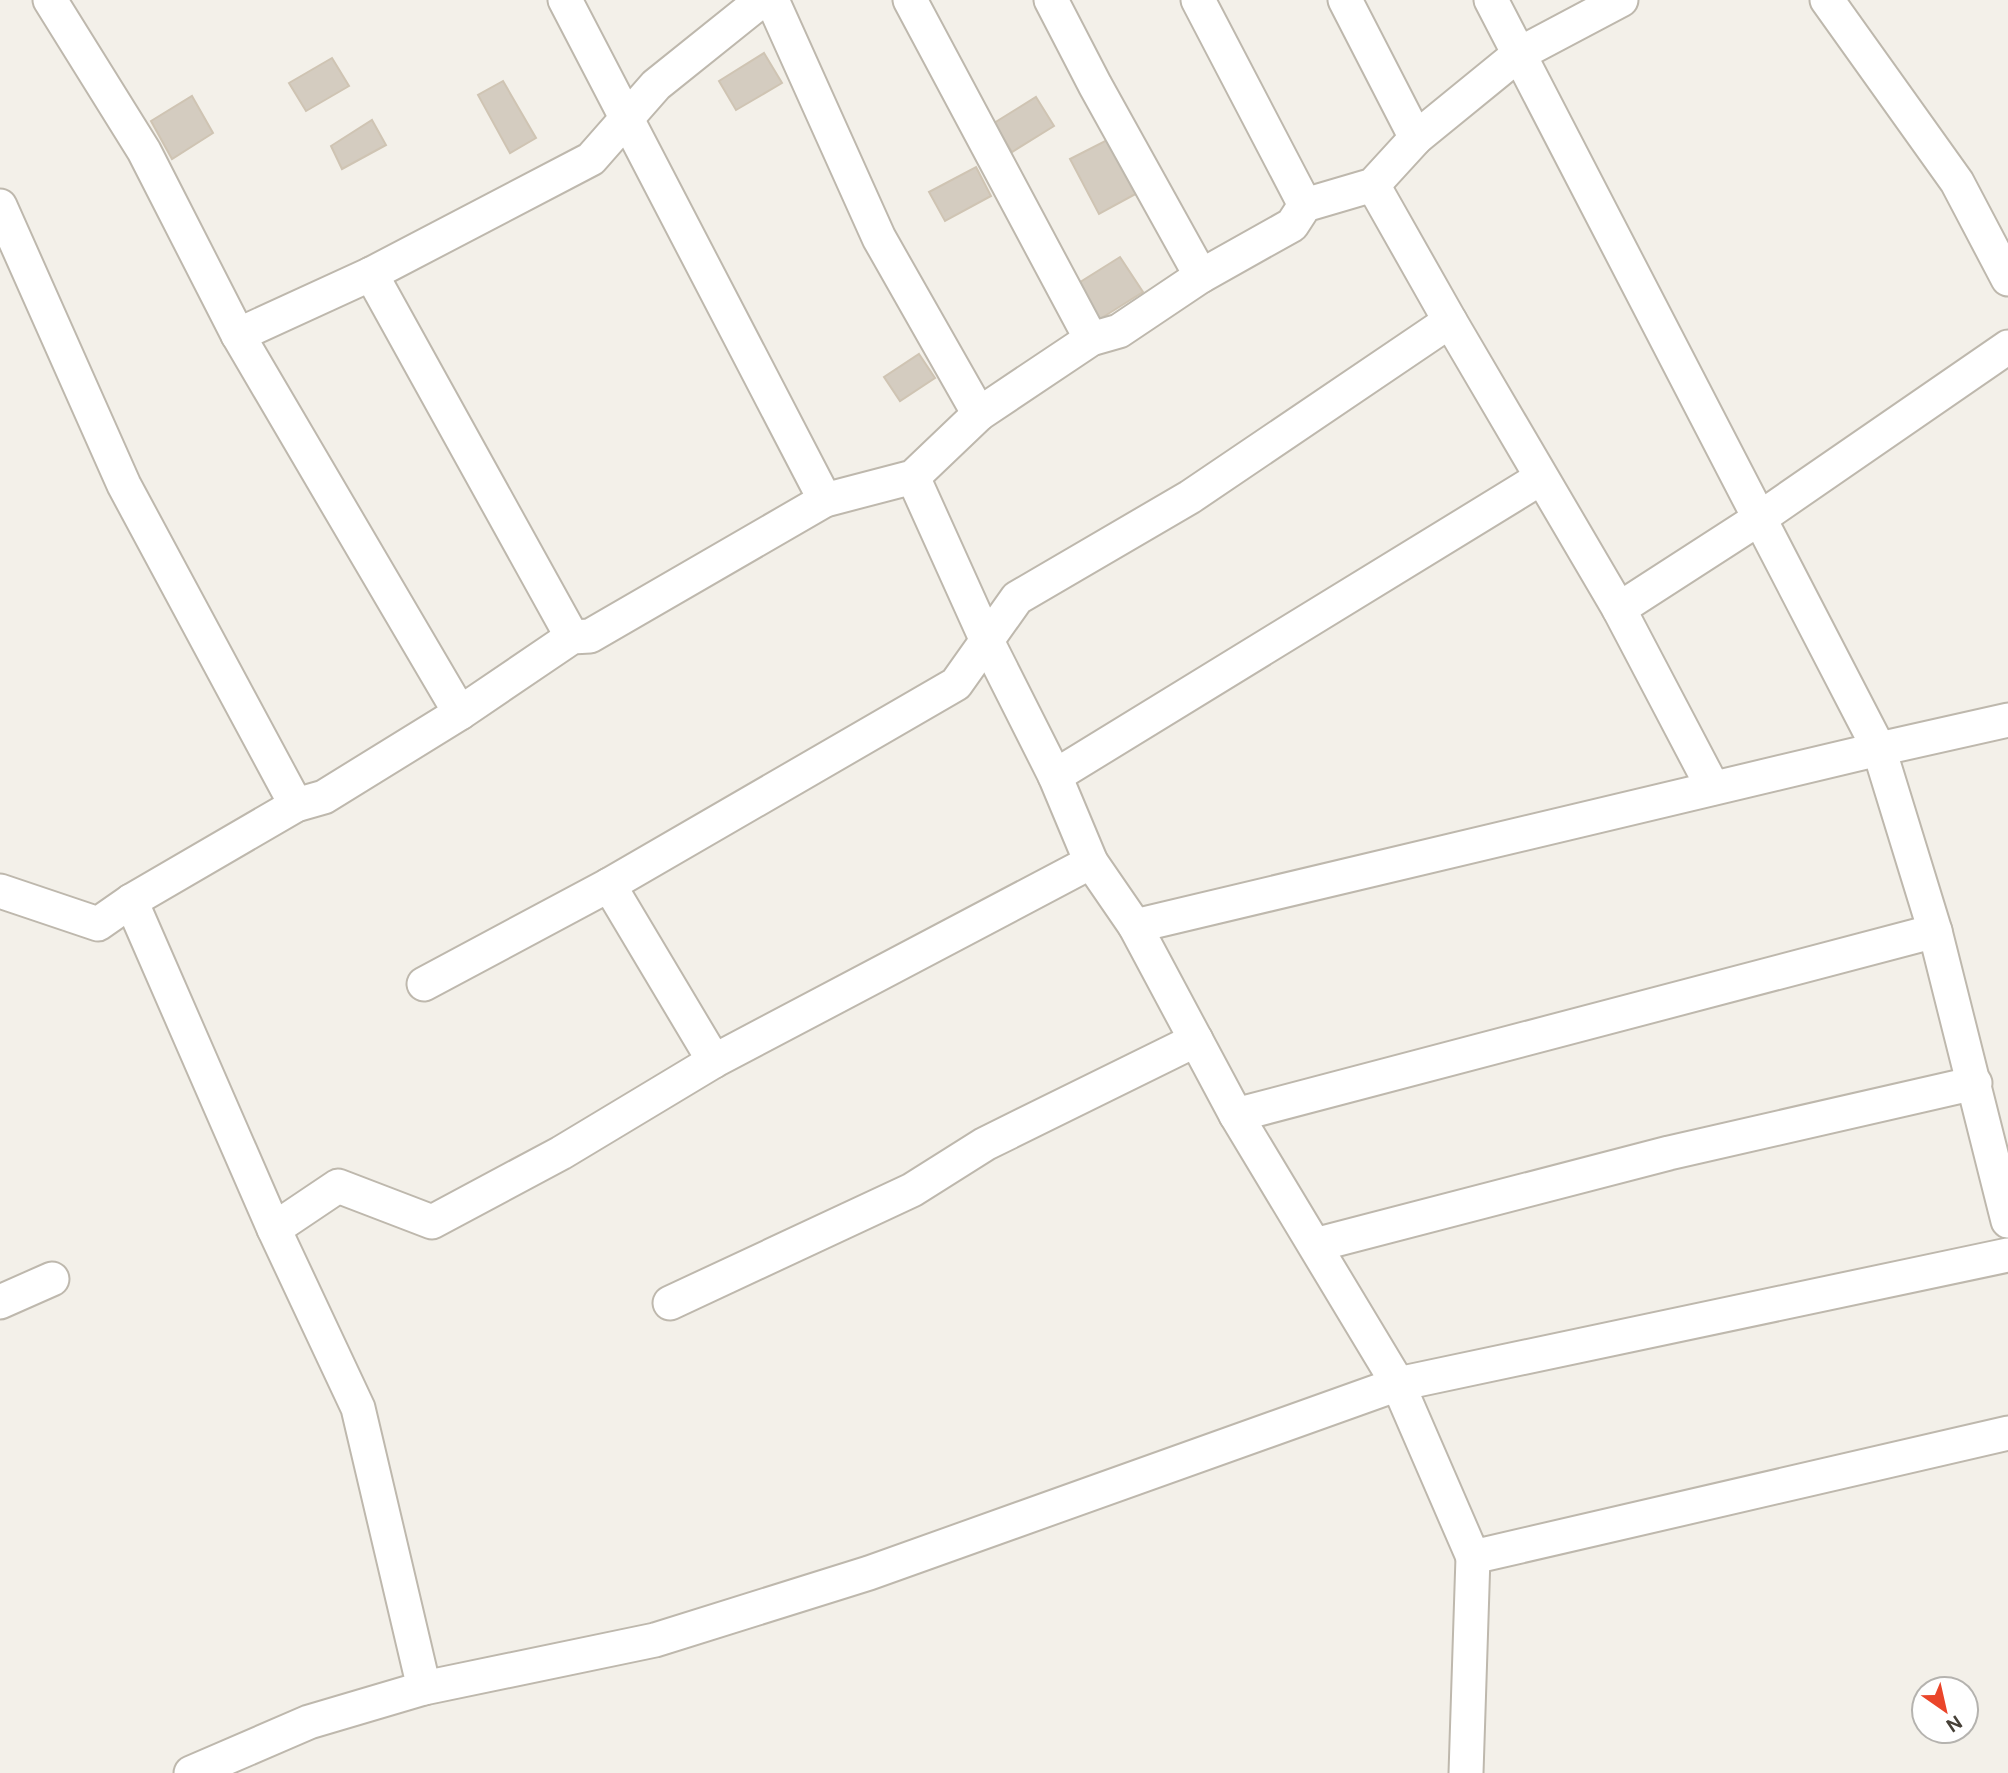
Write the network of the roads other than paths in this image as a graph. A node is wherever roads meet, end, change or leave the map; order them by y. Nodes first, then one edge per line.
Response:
1 (50, 0) edge
2 (565, 0) edge
3 (762, 0) edge
4 (772, 0) edge
5 (910, 0) edge
6 (1051, 0) edge
7 (1198, 0) edge
8 (1345, 0) edge
9 (1491, 0) edge
10 (1621, 0) edge
11 (1827, 0) edge
12 (1519, 54) junction
13 (628, 119) junction
14 (1416, 138) junction
15 (1373, 185) junction
16 (1305, 205) junction
17 (0, 206) edge
18 (371, 274) junction
19 (1201, 276) junction
20 (2008, 279) edge
21 (1450, 321) junction
22 (238, 335) junction
23 (1091, 338) junction
24 (2008, 347) edge
25 (979, 414) junction
26 (913, 477) junction
27 (1541, 478) junction
28 (825, 500) junction
29 (1760, 518) junction
30 (1619, 609) junction
31 (572, 637) junction
32 (987, 641) junction
33 (460, 713) junction
34 (2008, 720) edge
35 (1880, 749) junction
36 (1055, 776) junction
37 (1713, 788) junction
38 (296, 805) junction
39 (1091, 862) junction
40 (609, 885) junction
41 (0, 891) edge
42 (131, 901) junction
43 (1135, 926) junction
44 (1935, 931) junction
45 (424, 984) dead end
46 (1196, 1040) junction
47 (714, 1061) junction
48 (1975, 1083) junction
49 (1236, 1115) junction
50 (2008, 1221) edge
51 (274, 1229) junction
52 (1315, 1245) junction
53 (2008, 1255) edge
54 (52, 1279) dead end
55 (0, 1302) edge
56 (670, 1303) dead end
57 (1398, 1384) junction
58 (2008, 1433) edge
59 (1473, 1558) junction
60 (424, 1688) junction
61 (191, 1773) edge
62 (1466, 1773) edge

1 - 22 street
2 - 13 street
3 - 13 street
4 - 25 street
5 - 23 street
6 - 19 street
7 - 16 street
8 - 14 street
9 - 12 street
10 - 12 street
11 - 20 street
12 - 14 street
12 - 29 street
13 - 18 street
13 - 28 street
14 - 15 street
15 - 16 street
15 - 21 street
16 - 19 street
17 - 38 street
18 - 22 street
18 - 31 street
19 - 23 street
21 - 27 street
21 - 32 street
22 - 33 street
23 - 25 street
24 - 29 street
25 - 26 street
26 - 28 street
26 - 32 street
27 - 30 street
27 - 36 street
28 - 31 street
29 - 30 street
29 - 35 street
30 - 37 street
31 - 33 street
32 - 36 street
32 - 40 street
33 - 38 street
34 - 35 street
35 - 37 street
35 - 44 street
36 - 39 street
37 - 43 street
38 - 42 street
39 - 43 street
39 - 47 street
40 - 45 street
40 - 47 street
41 - 42 street
42 - 51 street
43 - 46 street
44 - 48 street
44 - 49 street
46 - 49 street
46 - 56 street
47 - 51 street
48 - 50 street
48 - 52 street
49 - 52 street
51 - 60 street
52 - 57 street
53 - 57 street
54 - 55 street
57 - 59 street
57 - 60 street
58 - 59 street
59 - 62 street
60 - 61 street

